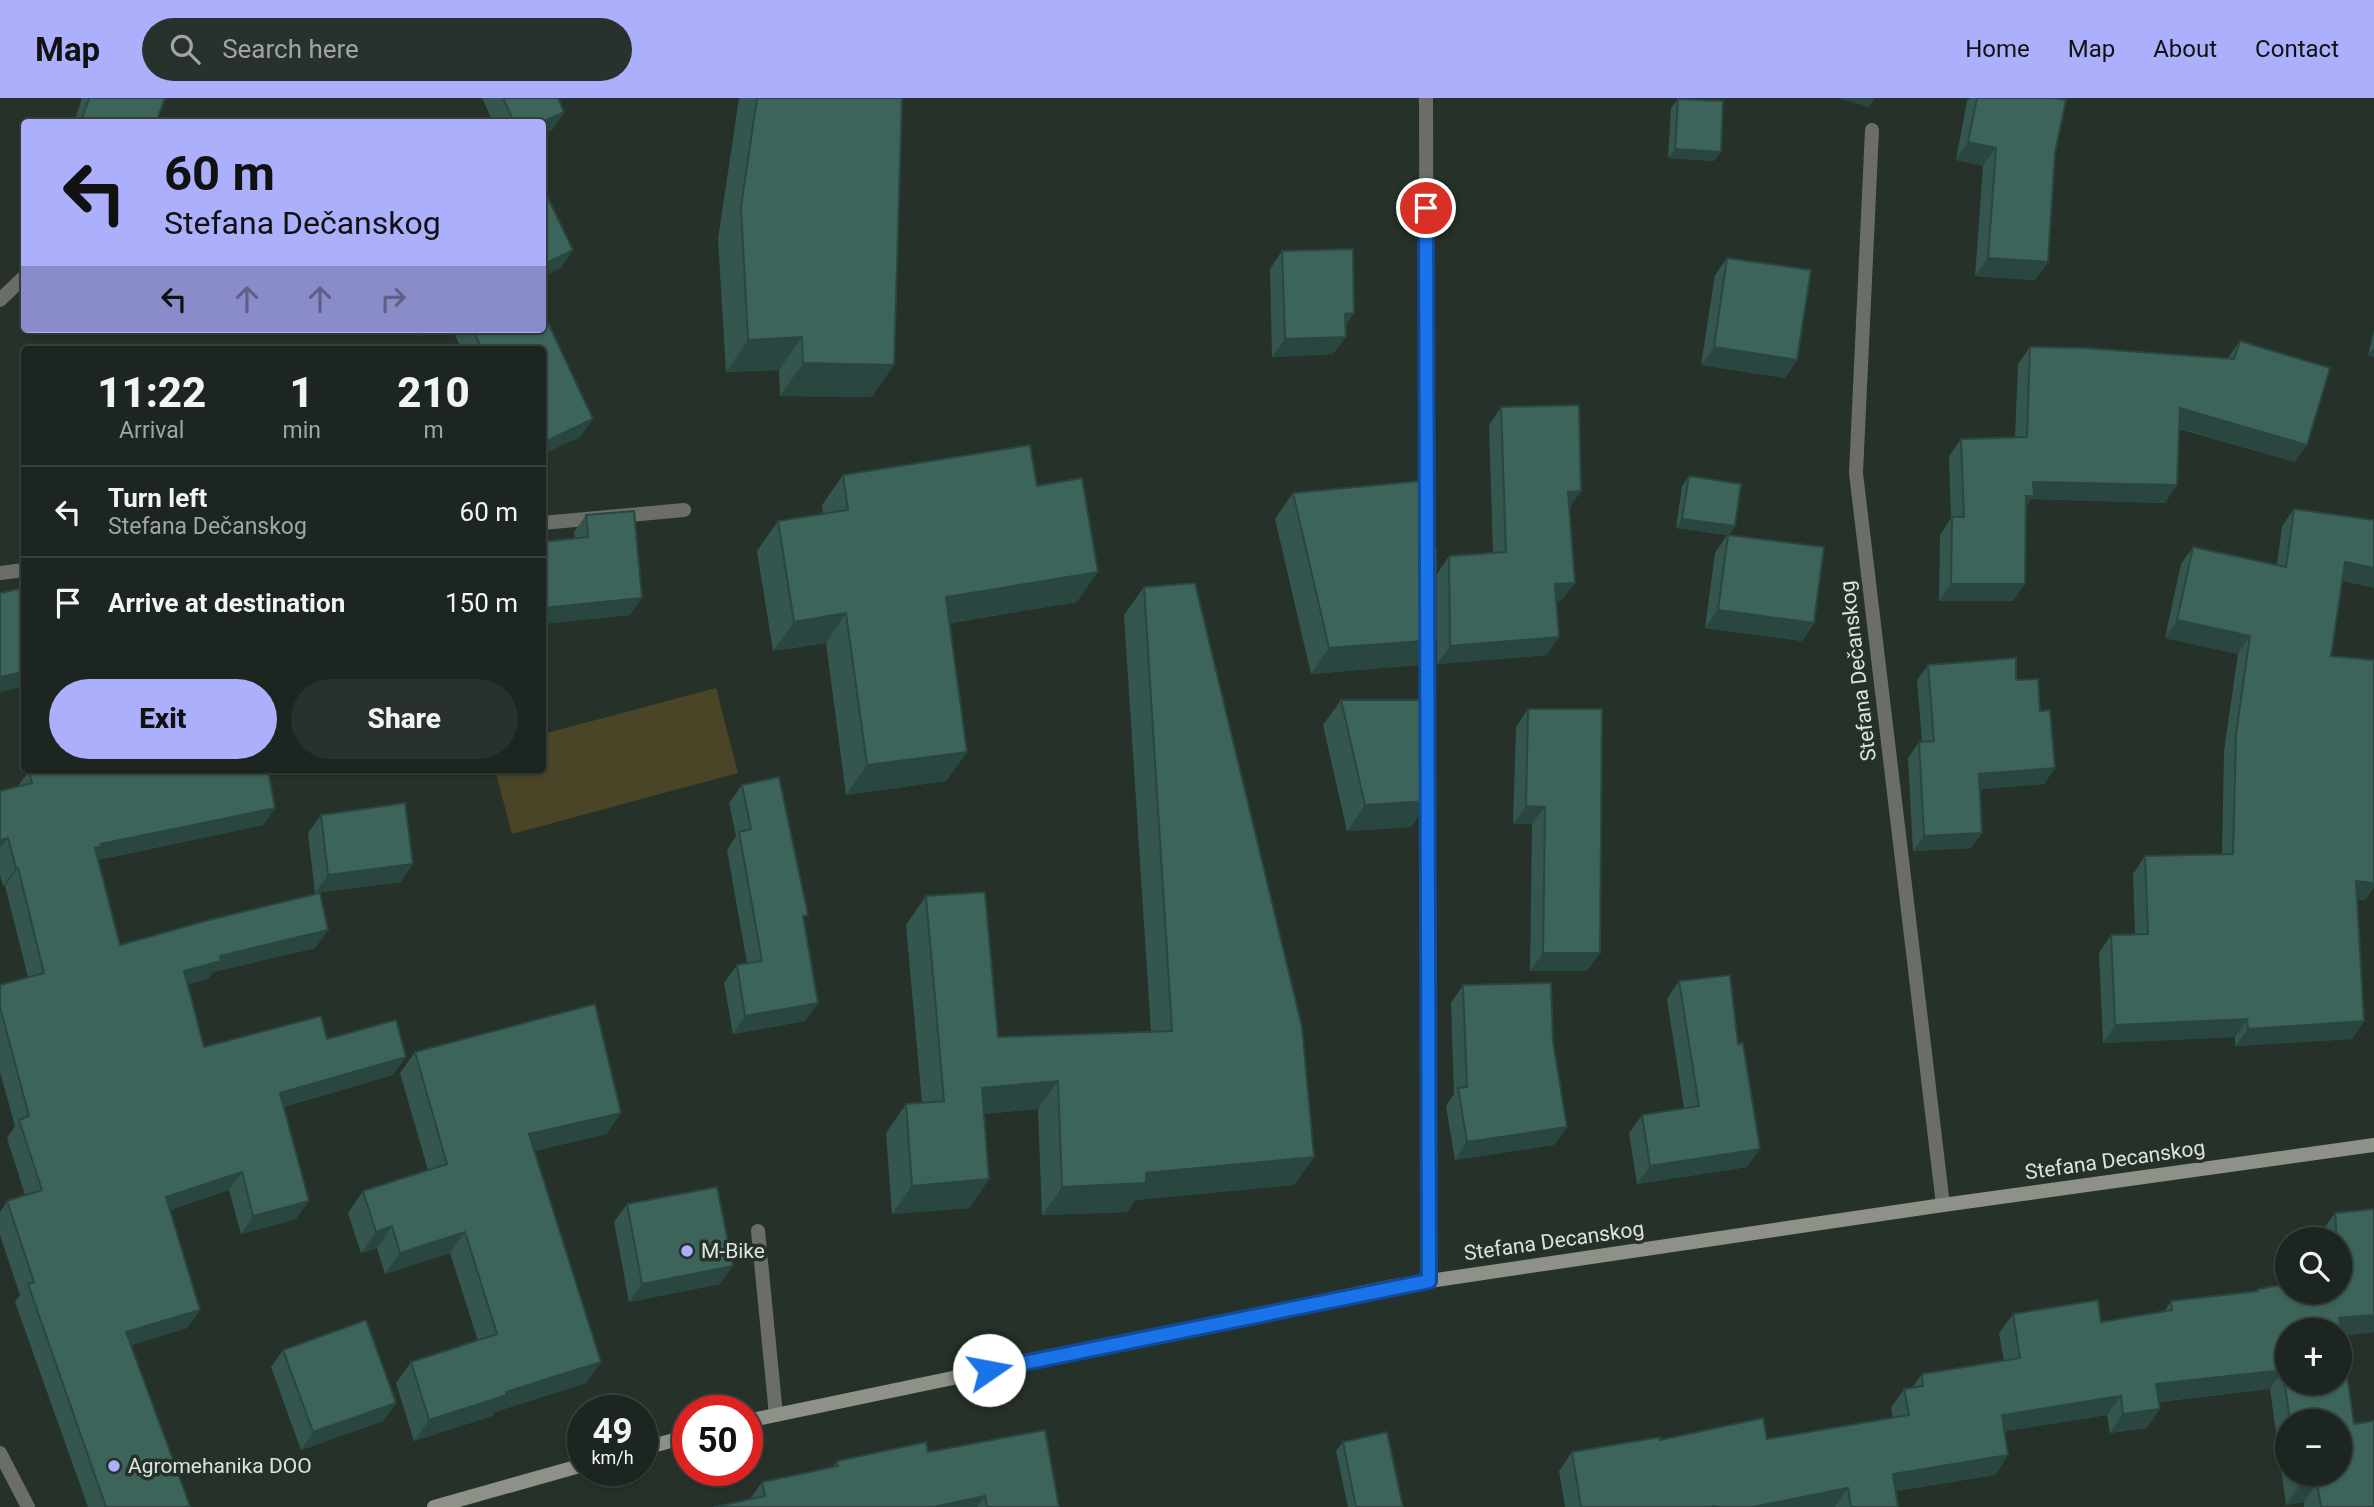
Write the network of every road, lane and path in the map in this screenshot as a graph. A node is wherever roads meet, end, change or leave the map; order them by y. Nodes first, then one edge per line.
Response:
1 (1426, 98) edge
2 (1872, 130) dead end
3 (21, 280) edge
4 (0, 300) edge
5 (684, 510) dead end
6 (546, 523) edge
7 (21, 570) edge
8 (0, 573) edge
9 (1427, 585) edge
10 (1427, 627) edge
11 (2374, 1145) edge
12 (1943, 1205) junction
13 (758, 1231) dead end
14 (1429, 1281) junction
15 (776, 1415) junction
16 (763, 1418) edge
17 (0, 1453) edge
18 (567, 1470) edge
19 (27, 1507) edge
20 (435, 1507) edge

1 - 9 street
2 - 12 street, Stefana Dečanskog
3 - 4 street
5 - 6 street
7 - 8 street
10 - 14 street
11 - 12 main road, Stefana Decanskog
12 - 14 main road, Stefana Decanskog
13 - 15 street
14 - 15 main road, Stefana Decanskog
15 - 16 main road, Stefana Decanskog
17 - 19 street
18 - 20 main road

